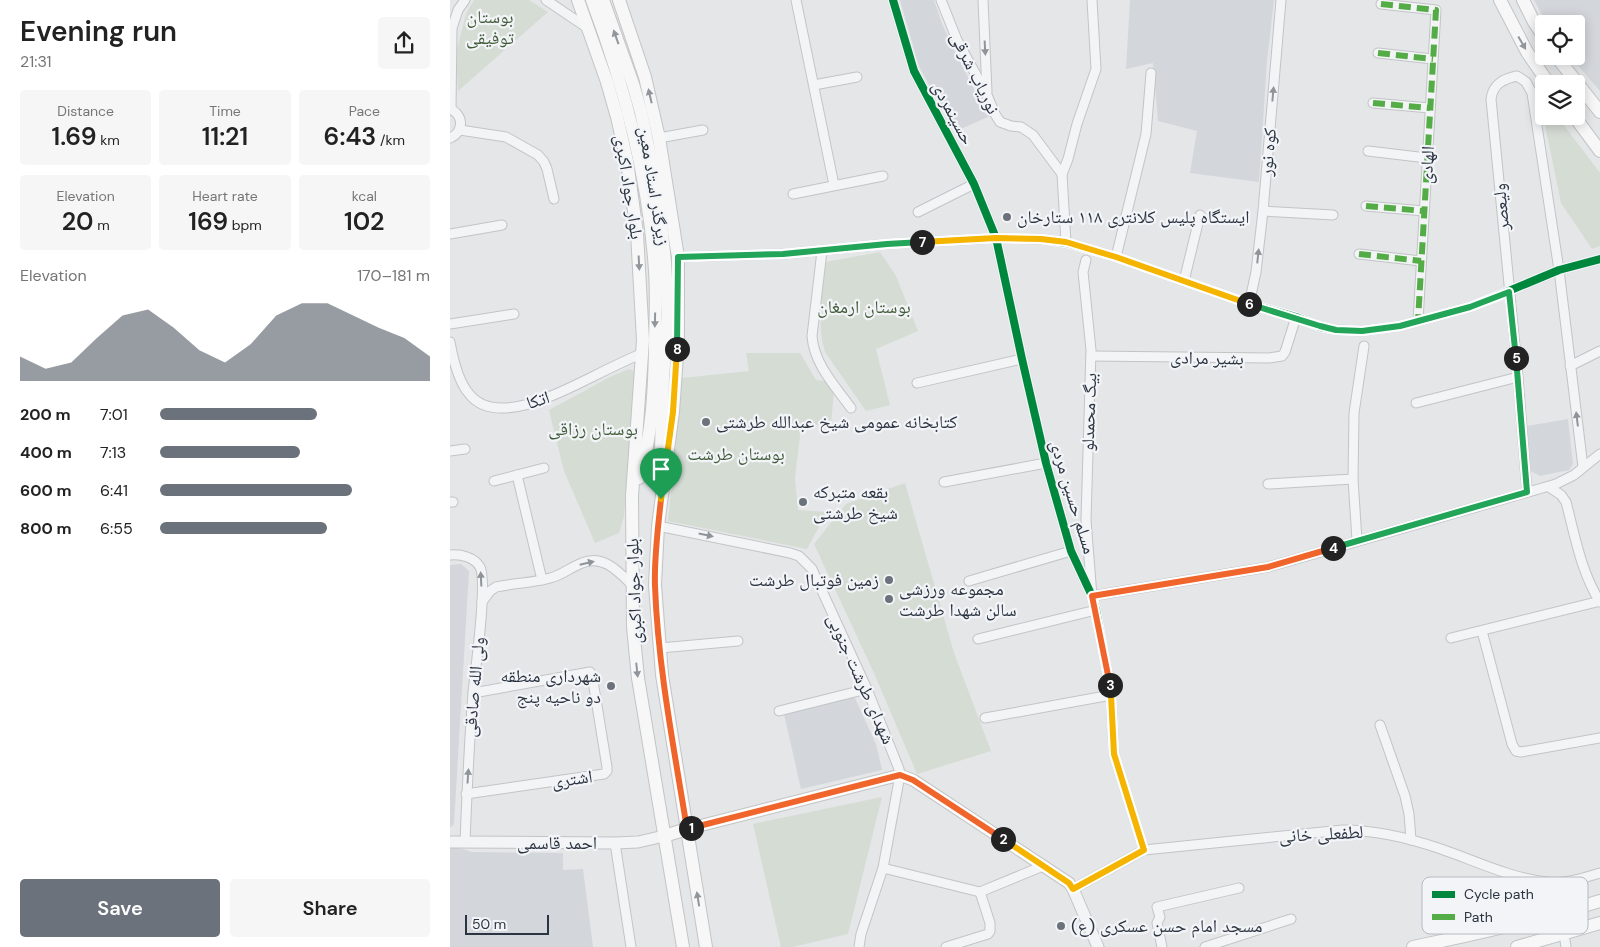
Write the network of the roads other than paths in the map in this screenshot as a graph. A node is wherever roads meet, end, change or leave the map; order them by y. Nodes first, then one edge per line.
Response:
1 (465, 0) edge
2 (546, 0) edge
3 (578, 0) edge
4 (592, 0) edge
5 (603, 0) edge
6 (619, 0) edge
7 (796, 0) edge
8 (892, 0) edge
9 (941, 0) edge
10 (983, 0) edge
11 (1092, 0) edge
12 (1281, 0) edge
13 (1500, 0) edge
14 (1523, 0) edge
15 (1381, 4) dead end
16 (1535, 24) edge
17 (451, 28) edge
18 (589, 28) junction
19 (1378, 53) dead end
20 (1433, 59) junction
21 (1563, 65) edge
22 (1151, 73) dead end
23 (1543, 75) edge
24 (857, 77) dead end
25 (814, 85) junction
26 (987, 95) junction
27 (1592, 101) junction
28 (1372, 103) dead end
29 (1585, 106) edge
30 (1430, 108) junction
31 (450, 109) edge
32 (1600, 112) edge
33 (1581, 125) edge
34 (460, 130) junction
35 (703, 130) dead end
36 (450, 138) edge
37 (660, 138) junction
38 (1368, 151) dead end
39 (1600, 151) edge
40 (1427, 158) junction
41 (1062, 174) junction
42 (883, 176) dead end
43 (974, 184) junction
44 (834, 185) junction
45 (793, 194) dead end
46 (554, 199) dead end
47 (1366, 206) dead end
48 (1424, 211) junction
49 (918, 212) dead end
50 (1263, 212) junction
51 (1200, 215) dead end
52 (1333, 215) dead end
53 (502, 225) dead end
54 (450, 234) edge
55 (996, 238) junction
56 (1066, 242) junction
57 (822, 251) junction
58 (1359, 254) dead end
59 (678, 257) junction
60 (1116, 257) junction
61 (1600, 258) edge
62 (1086, 260) dead end
63 (1421, 261) junction
64 (1559, 270) junction
65 (1184, 281) junction
66 (1509, 292) junction
67 (1247, 303) junction
68 (514, 314) dead end
69 (1296, 318) junction
70 (1418, 321) junction
71 (450, 324) edge
72 (450, 342) edge
73 (1364, 346) dead end
74 (1600, 351) edge
75 (642, 353) junction
76 (1091, 356) junction
77 (451, 357) edge
78 (1022, 359) junction
79 (1570, 366) junction
80 (1518, 377) junction
81 (917, 383) dead end
82 (1416, 403) dead end
83 (851, 408) dead end
84 (465, 449) dead end
85 (450, 451) edge
86 (1600, 454) edge
87 (1046, 463) junction
88 (1583, 467) junction
89 (544, 468) dead end
90 (517, 475) junction
91 (1353, 479) junction
92 (494, 481) dead end
93 (944, 482) dead end
94 (1268, 484) dead end
95 (1549, 487) junction
96 (1527, 492) junction
97 (632, 496) junction
98 (661, 499) junction
99 (658, 526) junction
100 (1358, 540) junction
101 (1071, 552) junction
102 (450, 555) edge
103 (542, 580) junction
104 (969, 581) dead end
105 (632, 585) junction
106 (1092, 596) junction
107 (1600, 601) edge
108 (482, 602) junction
109 (1096, 610) junction
110 (1482, 631) junction
111 (1451, 638) dead end
112 (978, 639) dead end
113 (738, 641) dead end
114 (660, 648) junction
115 (868, 689) junction
116 (473, 693) junction
117 (1111, 695) junction
118 (779, 710) dead end
119 (985, 718) dead end
120 (1380, 725) dead end
121 (1600, 738) edge
122 (900, 775) junction
123 (466, 794) junction
124 (687, 829) junction
125 (664, 836) junction
126 (1412, 840) junction
127 (450, 842) edge
128 (465, 842) junction
129 (615, 843) junction
130 (1144, 850) junction
131 (1043, 866) junction
132 (883, 868) junction
133 (1600, 873) edge
134 (1522, 877) edge
135 (1586, 877) edge
136 (1239, 888) dead end
137 (1073, 889) junction
138 (980, 892) junction
139 (1600, 901) edge
140 (1588, 905) edge
141 (1291, 919) dead end
142 (1600, 923) edge
143 (1588, 927) edge
144 (1477, 934) edge
145 (1564, 934) joint
146 (631, 947) edge
147 (683, 947) edge
148 (706, 947) edge
149 (859, 947) edge
150 (946, 947) edge
151 (1098, 947) edge
152 (1162, 947) edge
153 (1205, 947) edge
154 (1413, 947) edge
155 (1517, 947) edge
156 (1566, 947) edge

1 - 17 street
2 - 18 street
3 - 18 main road, بلوار جواد اکبری
4 -> 97 main road, زیرگذر استاد معین
98 -> 5 main road, زیرگذر استاد معین
37 -> 6 main road, بلوار جواد اکبری
7 - 25 street
8 - 43 street, حسینمردی
9 - 26 street, نوریاب شرقی
10 -> 26 street
11 - 41 street
50 -> 12 street, کوه نور
13 -> 23 main road
14 - 16 main road
15 - 20 street, الهادی
17 - 31 street
18 -> 75 main road, بلوار جواد اکبری
19 - 20 street
20 - 30 street, الهادی
21 - 27 main road
22 - 60 street
24 - 25 street
25 - 44 street
26 - 41 street, نوریاب شرقی
27 - 29 main road
27 - 32 main road
28 - 30 street
30 - 40 street, الهادی
31 - 34 street
33 - 39 main road
34 - 36 street
34 - 46 street
35 - 37 street
37 - 59 main road, بلوار جواد اکبری
38 - 40 street
40 - 48 street, الهادی
41 - 56 street
42 - 44 street
43 - 49 street
43 - 55 street, حسینمردی
44 - 45 street
47 - 48 street
48 - 63 street, الهادی
50 - 52 street
67 -> 50 street, کوه نور
51 - 65 street
53 - 54 street
55 - 56 street
55 - 57 street
55 - 78 street, مسلم حسین مردی
56 - 60 street
57 - 59 street
57 - 83 street
58 - 63 street
59 - 98 main road, بلوار جواد اکبری
60 - 65 street
61 - 64 street
62 - 76 street, بیگ محمدلو
63 - 70 street, الهادی
64 - 66 street
64 - 66 street, ولیعصر
64 - 79 street
65 - 67 street
66 - 70 street
66 - 80 street, ولیعصر
67 - 69 street
68 - 71 street
69 - 70 street
69 - 76 street, بشیر مرادی
72 - 77 street, اتکا
73 - 91 street
74 - 79 street
75 - 77 street, اتکا
75 - 97 main road, بلوار جواد اکبری
76 - 106 street, بیگ محمدلو
78 - 81 street
78 - 87 street, مسلم حسین مردی
88 -> 79 street
80 - 82 street
80 - 96 street, ولیعصر
84 - 85 street
86 - 88 street
87 - 93 street
87 - 101 street, مسلم حسین مردی
88 - 95 street
89 - 90 street
90 - 92 street
90 - 103 street
91 - 94 street
91 - 100 street
95 - 96 street
95 - 107 street
96 - 100 street
97 - 105 main road, بلوار جواد اکبری
98 - 99 main road, بلوار جواد اکبری
99 - 114 main road, بلوار جواد اکبری
99 -> 115 street, شهدای طرشت جنوبی
100 - 106 street
101 - 104 street
101 - 106 street, مسلم حسین مردی
108 -> 102 street, ولی الله صادقی
103 -> 105 street
103 - 108 street
105 -> 125 main road, بلوار جواد اکبری
106 - 109 street, مسلم حسین مردی
107 - 110 street
108 - 116 street, ولی الله صادقی
109 - 112 street
109 - 117 street, مسلم حسین مردی
110 - 111 street
110 - 121 street
113 - 114 street
114 - 124 main road, بلوار جواد اکبری
115 - 118 street
115 - 122 street, شهدای طرشت جنوبی
123 -> 116 street, ولی الله صادقی
116 - 123 street, اشتری
117 - 119 street
117 - 130 street, مسلم حسین مردی
120 - 126 street
122 - 124 street
122 - 131 street
122 - 132 street
123 - 128 street, ولی الله صادقی
124 - 125 main road
148 -> 124 main road, بلوار جواد اکبری
125 - 129 street, احمد قاسمی
125 - 147 main road, بلوار جواد اکبری
126 - 130 street, لطفعلی خانی
126 - 134 street, لطفعلی خانی
127 - 128 street, احمد قاسمی
128 - 129 street, احمد قاسمی
129 - 146 street
130 - 137 street, لطفعلی خانی
131 - 137 street
131 - 138 street
132 - 138 street
132 - 149 street
133 - 135 street, لطفعلی خانی
136 - 152 street
137 - 151 street
138 - 150 street
139 - 140 main road
141 - 153 street
142 - 143 main road
144 - 154 main road
145 - 155 main road
145 - 156 street

